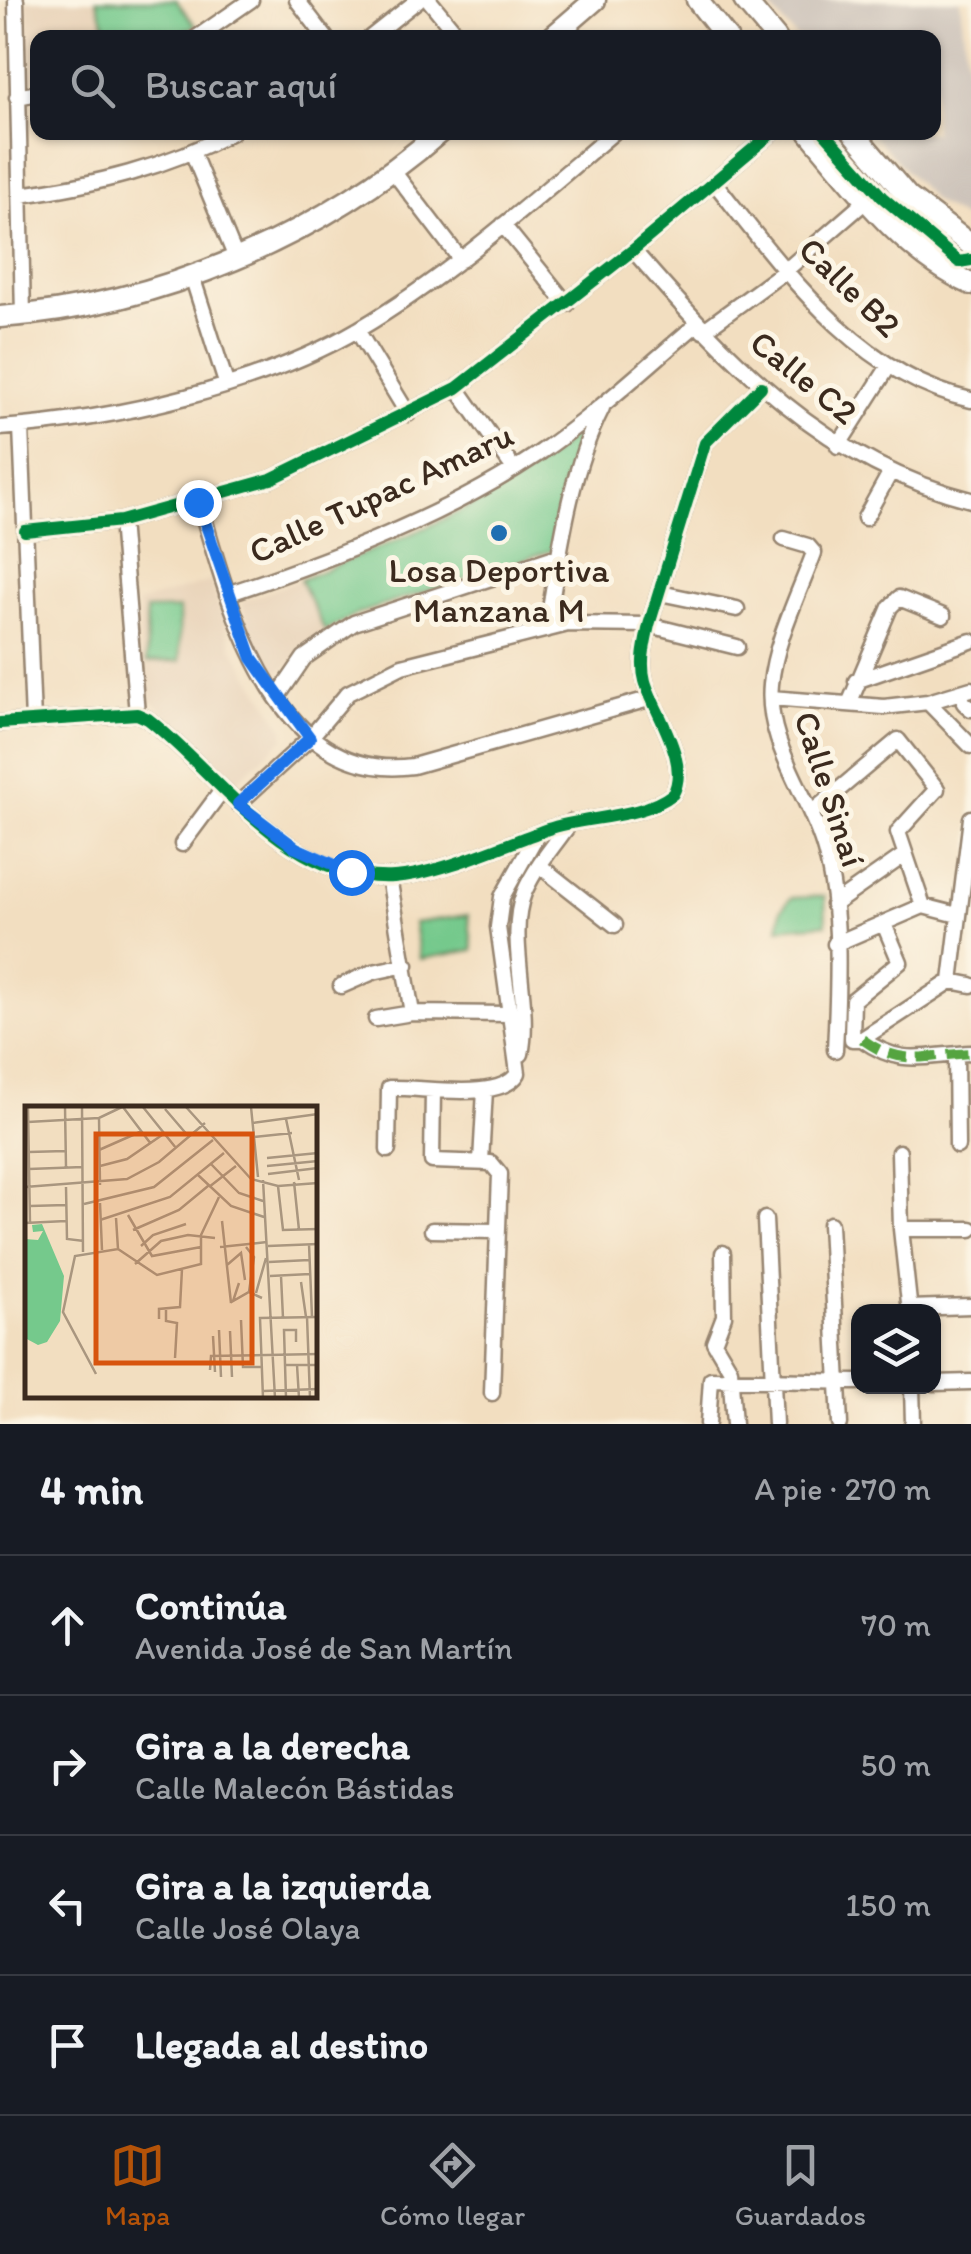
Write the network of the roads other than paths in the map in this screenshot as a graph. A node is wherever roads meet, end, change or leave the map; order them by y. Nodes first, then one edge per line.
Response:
1 (16, 0) edge
2 (252, 0) edge
3 (297, 0) edge
4 (418, 0) edge
5 (429, 0) edge
6 (594, 0) edge
7 (697, 0) edge
8 (744, 0) edge
9 (571, 7) edge
10 (208, 30) edge
11 (320, 30) edge
12 (380, 30) edge
13 (453, 30) edge
14 (555, 30) edge
15 (721, 30) edge
16 (769, 30) edge
17 (30, 95) edge
18 (17, 98) junction
19 (218, 140) edge
20 (430, 140) edge
21 (604, 140) edge
22 (764, 140) edge
23 (815, 140) edge
24 (860, 140) edge
25 (193, 154) junction
26 (393, 171) junction
27 (714, 182) junction
28 (20, 195) junction
29 (867, 200) junction
30 (503, 225) junction
31 (971, 245) edge
32 (633, 250) junction
33 (236, 258) junction
34 (462, 260) junction
35 (785, 271) junction
36 (192, 276) junction
37 (971, 284) edge
38 (567, 304) junction
39 (23, 316) junction
40 (0, 318) edge
41 (700, 328) junction
42 (358, 330) junction
43 (889, 366) junction
44 (226, 384) junction
45 (457, 388) junction
46 (761, 388) junction
47 (971, 400) edge
48 (605, 403) junction
49 (408, 414) junction
50 (22, 427) junction
51 (0, 428) edge
52 (838, 446) junction
53 (514, 469) junction
54 (890, 472) junction
55 (971, 500) edge
56 (198, 502) junction
57 (866, 518) dead end
58 (121, 521) junction
59 (26, 531) junction
60 (784, 539) dead end
61 (558, 556) junction
62 (660, 593) junction
63 (227, 594) junction
64 (737, 609) dead end
65 (943, 616) dead end
66 (648, 625) junction
67 (547, 627) junction
68 (971, 641) edge
69 (736, 647) dead end
70 (856, 682) junction
71 (278, 696) junction
72 (652, 698) junction
73 (771, 698) junction
74 (969, 700) edge
75 (928, 702) junction
76 (849, 704) junction
77 (137, 714) junction
78 (32, 721) junction
79 (0, 723) edge
80 (310, 738) junction
81 (971, 746) edge
82 (222, 789) junction
83 (238, 804) junction
84 (810, 814) junction
85 (971, 818) edge
86 (572, 821) junction
87 (538, 833) junction
88 (182, 844) dead end
89 (968, 849) edge
90 (904, 856) junction
91 (540, 866) junction
92 (389, 876) junction
93 (832, 905) junction
94 (923, 906) junction
95 (958, 914) junction
96 (884, 924) junction
97 (615, 926) dead end
98 (835, 944) junction
99 (406, 965) junction
100 (951, 981) junction
101 (971, 984) edge
102 (341, 986) dead end
103 (412, 1013) junction
104 (509, 1014) junction
105 (376, 1019) dead end
106 (862, 1038) junction
107 (835, 1050) dead end
108 (963, 1054) edge
109 (519, 1064) junction
110 (433, 1090) junction
111 (485, 1090) junction
112 (957, 1146) dead end
113 (388, 1150) dead end
114 (899, 1152) dead end
115 (481, 1161) junction
116 (765, 1219) dead end
117 (830, 1224) dead end
118 (971, 1229) edge
119 (432, 1230) dead end
120 (901, 1230) junction
121 (496, 1231) junction
122 (724, 1253) dead end
123 (909, 1304) edge
124 (971, 1306) edge
125 (941, 1308) edge
126 (839, 1382) junction
127 (851, 1382) edge
128 (971, 1382) edge
129 (733, 1383) junction
130 (774, 1383) junction
131 (941, 1383) edge
132 (492, 1394) dead end
133 (912, 1394) edge
134 (708, 1424) edge
135 (734, 1424) edge
136 (775, 1424) edge
137 (840, 1424) edge
138 (913, 1424) edge

1 - 18 street
2 - 10 street
3 - 11 street
4 - 12 street
5 - 13 street
6 - 9 street
7 - 15 street
8 - 16 street
9 - 14 street
17 - 18 street
18 - 28 street
19 - 25 street
20 - 26 street
21 - 30 street
22 - 27 street
23 - 29 street
24 - 31 street
25 - 28 street
25 - 33 street
26 - 33 street
26 - 34 street
27 - 32 street
27 - 35 street, Calle B2
28 - 39 street
29 - 35 street, Calle Tupac Amaru
29 - 37 street
30 - 34 street
30 - 38 street
32 - 38 street
32 - 41 street, Calle C2
33 - 36 street
34 - 42 street
35 - 41 street, Calle Tupac Amaru
35 - 43 street, Calle B2
36 - 39 street
36 - 44 street
38 - 45 street
39 - 40 street
41 - 46 street, Calle C2
41 - 48 street, Calle Tupac Amaru
42 - 44 street
42 - 49 street
43 - 47 street, Calle B2
43 - 52 street
44 - 50 street
45 - 49 street
45 - 53 street
46 - 52 street, Calle C2
46 - 62 street
48 - 53 street, Calle Tupac Amaru
48 - 61 street
49 - 56 street
50 - 51 street
50 - 59 street
52 - 54 street, Calle C2
53 - 63 street, Calle Tupac Amaru
54 - 55 street, Calle C2
54 - 57 street
56 - 58 street
56 - 63 street
58 - 59 street
58 - 77 street
59 - 78 street
60 - 73 street, Calle Sinaí
61 - 67 street
61 - 71 street
62 - 64 street
62 - 66 street
63 - 71 street
65 - 70 street
66 - 67 street
66 - 69 street
66 - 72 street
67 - 80 street
68 - 70 street
70 - 76 street
71 - 80 street
72 - 80 street
72 - 86 street
73 - 76 street
73 - 84 street, Calle Sinaí
74 - 75 street
75 - 76 street
75 - 81 street
77 - 78 street
77 - 82 street
78 - 79 street
80 - 83 street
82 - 83 street
82 - 88 street
83 - 92 street
84 - 90 street
84 - 93 street, Calle Sinaí
85 - 89 street
86 - 87 street
86 - 91 street
87 - 92 street
87 - 104 street
89 - 95 street
90 - 93 street
90 - 94 street
91 - 97 street
91 - 109 street
92 - 99 street
93 - 98 street, Calle Sinaí
94 - 95 street
94 - 96 street
95 - 100 street
96 - 98 street
96 - 106 street
98 - 107 street, Calle Sinaí
99 - 102 street
99 - 103 street
100 - 101 street
100 - 106 street
103 - 104 street
103 - 105 street
104 - 109 street
106 - 108 street
108 - 112 street
109 - 111 street
110 - 111 street
110 - 113 street
110 - 115 street
111 - 115 street
114 - 120 street
115 - 121 street
116 - 130 street
117 - 126 street
118 - 120 street
119 - 121 street
120 - 123 street
121 - 132 street
122 - 129 street
124 - 125 street
126 - 127 street
126 - 130 street
126 - 137 street
128 - 131 street
129 - 130 street
129 - 134 street
129 - 135 street
130 - 136 street
133 - 138 street

